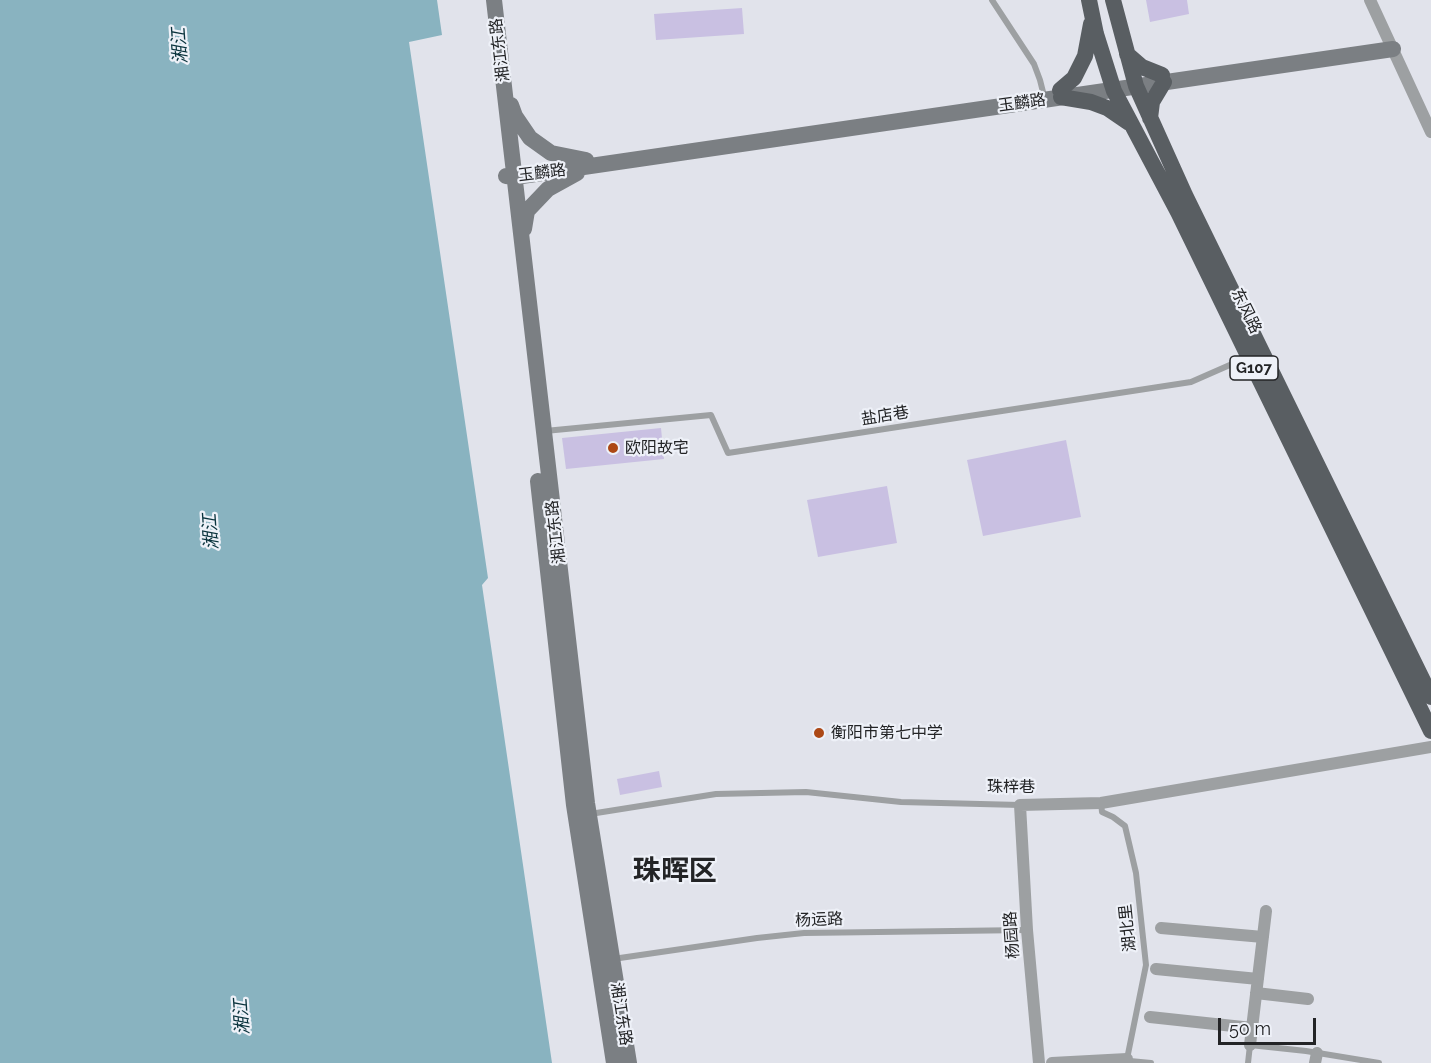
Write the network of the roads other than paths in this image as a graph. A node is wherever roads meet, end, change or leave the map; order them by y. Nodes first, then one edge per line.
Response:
1 (485, 0) edge
2 (494, 0) edge
3 (992, 0) edge
4 (1089, 0) edge
5 (1113, 0) edge
6 (1370, 0) edge
7 (1093, 17) junction
8 (1391, 45) junction
9 (1127, 54) junction
10 (1163, 78) junction
11 (1135, 83) junction
12 (1112, 86) junction
13 (504, 88) junction
14 (1043, 92) junction
15 (1060, 94) junction
16 (1150, 118) junction
17 (1132, 125) junction
18 (1431, 132) edge
19 (588, 163) junction
20 (511, 175) junction
21 (522, 238) junction
22 (1249, 357) junction
23 (544, 431) junction
24 (1431, 697) edge
25 (1431, 731) edge
26 (1431, 747) edge
27 (1101, 803) junction
28 (1020, 805) junction
29 (589, 814) junction
30 (1266, 911) dead end
31 (1161, 927) dead end
32 (1028, 930) junction
33 (1263, 937) junction
34 (612, 959) junction
35 (1156, 969) dead end
36 (1258, 979) junction
37 (1256, 993) junction
38 (1308, 999) dead end
39 (1150, 1017) dead end
40 (1252, 1028) junction
41 (1250, 1045) junction
42 (1316, 1058) edge
43 (1128, 1061) edge
44 (614, 1063) edge
45 (629, 1063) edge
46 (1039, 1063) edge
47 (1052, 1063) edge
48 (1151, 1063) edge
49 (1248, 1063) edge
50 (1378, 1063) edge

1 - 20 main road, 湘江东路
2 - 13 main road, 湘江东路
3 - 14 lane
4 - 7 highway, 东风路 / G107
5 - 9 highway, 东风路 / G107
6 - 8 street
7 - 12 highway, 东风路 / G107
7 - 15 highway
8 - 10 main road, 玉麟路
8 - 18 street
9 - 10 highway
9 - 11 highway, 东风路 / G107
10 - 11 main road, 玉麟路
10 - 16 highway
11 - 12 main road, 玉麟路
11 - 16 highway, 东风路 / G107
12 - 15 main road, 玉麟路
12 - 17 highway, 东风路 / G107
13 - 19 main road
13 - 20 main road, 湘江东路
14 - 15 main road, 玉麟路
14 - 19 main road, 玉麟路
15 - 17 highway
15 - 19 main road, 玉麟路
16 - 24 highway, 东风路 / G107
17 - 22 highway, 东风路 / G107
19 - 20 main road, 玉麟路
19 - 21 main road
20 - 21 main road, 湘江东路
20 - 44 main road, 湘江东路
21 - 23 main road, 湘江东路
22 - 23 lane, 盐店巷
22 - 25 highway, 东风路 / G107
23 - 29 main road, 湘江东路
26 - 27 street, 珠梓巷
27 - 28 street, 珠梓巷
27 - 43 lane, 湖北里
28 - 29 lane, 珠梓巷
28 - 32 street, 杨园路
29 - 34 main road, 湘江东路
30 - 33 street
31 - 33 street
32 - 34 lane, 杨运路
32 - 46 street, 杨园路
33 - 36 street
34 - 45 main road, 湘江东路
35 - 36 street
36 - 37 street
37 - 38 street
37 - 40 street
39 - 40 street
40 - 41 street
41 - 42 lane
41 - 49 lane
42 - 50 lane
43 - 47 street
43 - 48 lane

